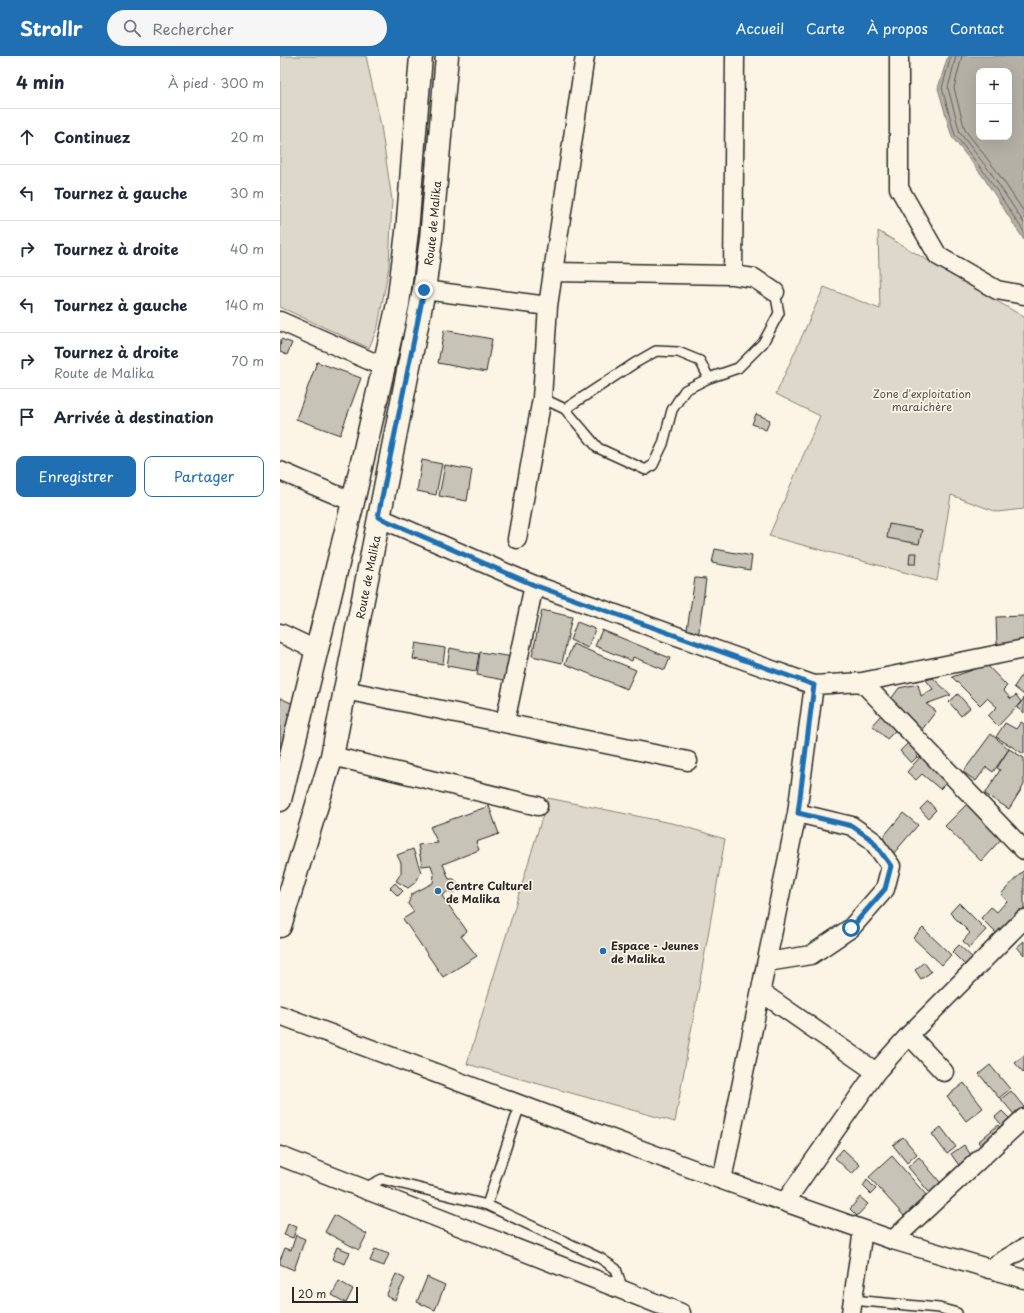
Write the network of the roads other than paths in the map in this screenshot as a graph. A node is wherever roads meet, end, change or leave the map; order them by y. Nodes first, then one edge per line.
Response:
1 (421, 56) edge
2 (447, 56) edge
3 (585, 56) edge
4 (736, 56) edge
5 (899, 56) edge
6 (553, 272) junction
7 (733, 275) junction
8 (424, 290) junction
9 (775, 292) joint
10 (1024, 295) edge
11 (548, 306) junction
12 (280, 321) edge
13 (384, 367) junction
14 (709, 378) junction
15 (542, 398) junction
16 (565, 409) junction
17 (280, 471) edge
18 (353, 502) junction
19 (378, 517) junction
20 (517, 539) dead end
21 (534, 585) junction
22 (280, 633) edge
23 (1024, 649) edge
24 (318, 651) junction
25 (862, 682) junction
26 (814, 685) junction
27 (345, 690) junction
28 (505, 722) junction
29 (332, 756) junction
30 (688, 761) dead end
31 (283, 778) edge
32 (280, 800) edge
33 (538, 806) dead end
34 (798, 813) junction
35 (1024, 850) edge
36 (1024, 920) edge
37 (280, 926) edge
38 (767, 962) junction
39 (761, 992) junction
40 (280, 1015) edge
41 (909, 1035) junction
42 (876, 1072) junction
43 (944, 1072) dead end
44 (520, 1105) junction
45 (1024, 1118) edge
46 (280, 1156) edge
47 (722, 1180) junction
48 (379, 1196) junction
49 (785, 1202) junction
50 (487, 1205) junction
51 (863, 1230) junction
52 (892, 1240) junction
53 (1024, 1248) edge
54 (989, 1269) junction
55 (1024, 1278) edge
56 (623, 1290) junction
57 (852, 1307) edge
58 (681, 1313) edge
59 (958, 1313) edge

1 - 13 main road, Route de Malika
2 - 8 main road, Route de Malika
3 - 6 street
4 - 7 street
5 - 10 street
6 - 7 street
6 - 11 street
7 - 9 street
8 - 11 street
8 - 19 main road, Route de Malika
9 - 14 lane
11 - 15 street
12 - 13 street
13 - 18 main road, Route de Malika
14 - 16 lane
14 - 16 lane
15 - 16 lane
15 - 20 street
17 - 18 street
18 - 24 main road, Route de Malika
19 - 21 street
19 - 27 main road, Route de Malika
21 - 26 street
21 - 28 street
22 - 24 street
23 - 25 street
24 - 31 main road, Route de Malika
25 - 26 street
25 - 35 street
26 - 34 street
27 - 28 street
27 - 29 main road, Route de Malika
28 - 30 street
29 - 33 street
29 - 37 main road, Route de Malika
31 - 32 main road, Route de Malika
34 - 38 street
34 - 38 street
36 - 41 street
38 - 39 street
39 - 42 street
39 - 47 street
40 - 44 street
41 - 42 street
41 - 43 street
42 - 49 street
44 - 47 street
44 - 50 lane
45 - 52 street
46 - 48 street
47 - 49 street
48 - 50 lane
48 - 56 street
49 - 51 street
50 - 56 lane
51 - 52 street
51 - 57 street
52 - 54 street
53 - 54 street
54 - 55 street
56 - 58 street
57 - 59 lane

